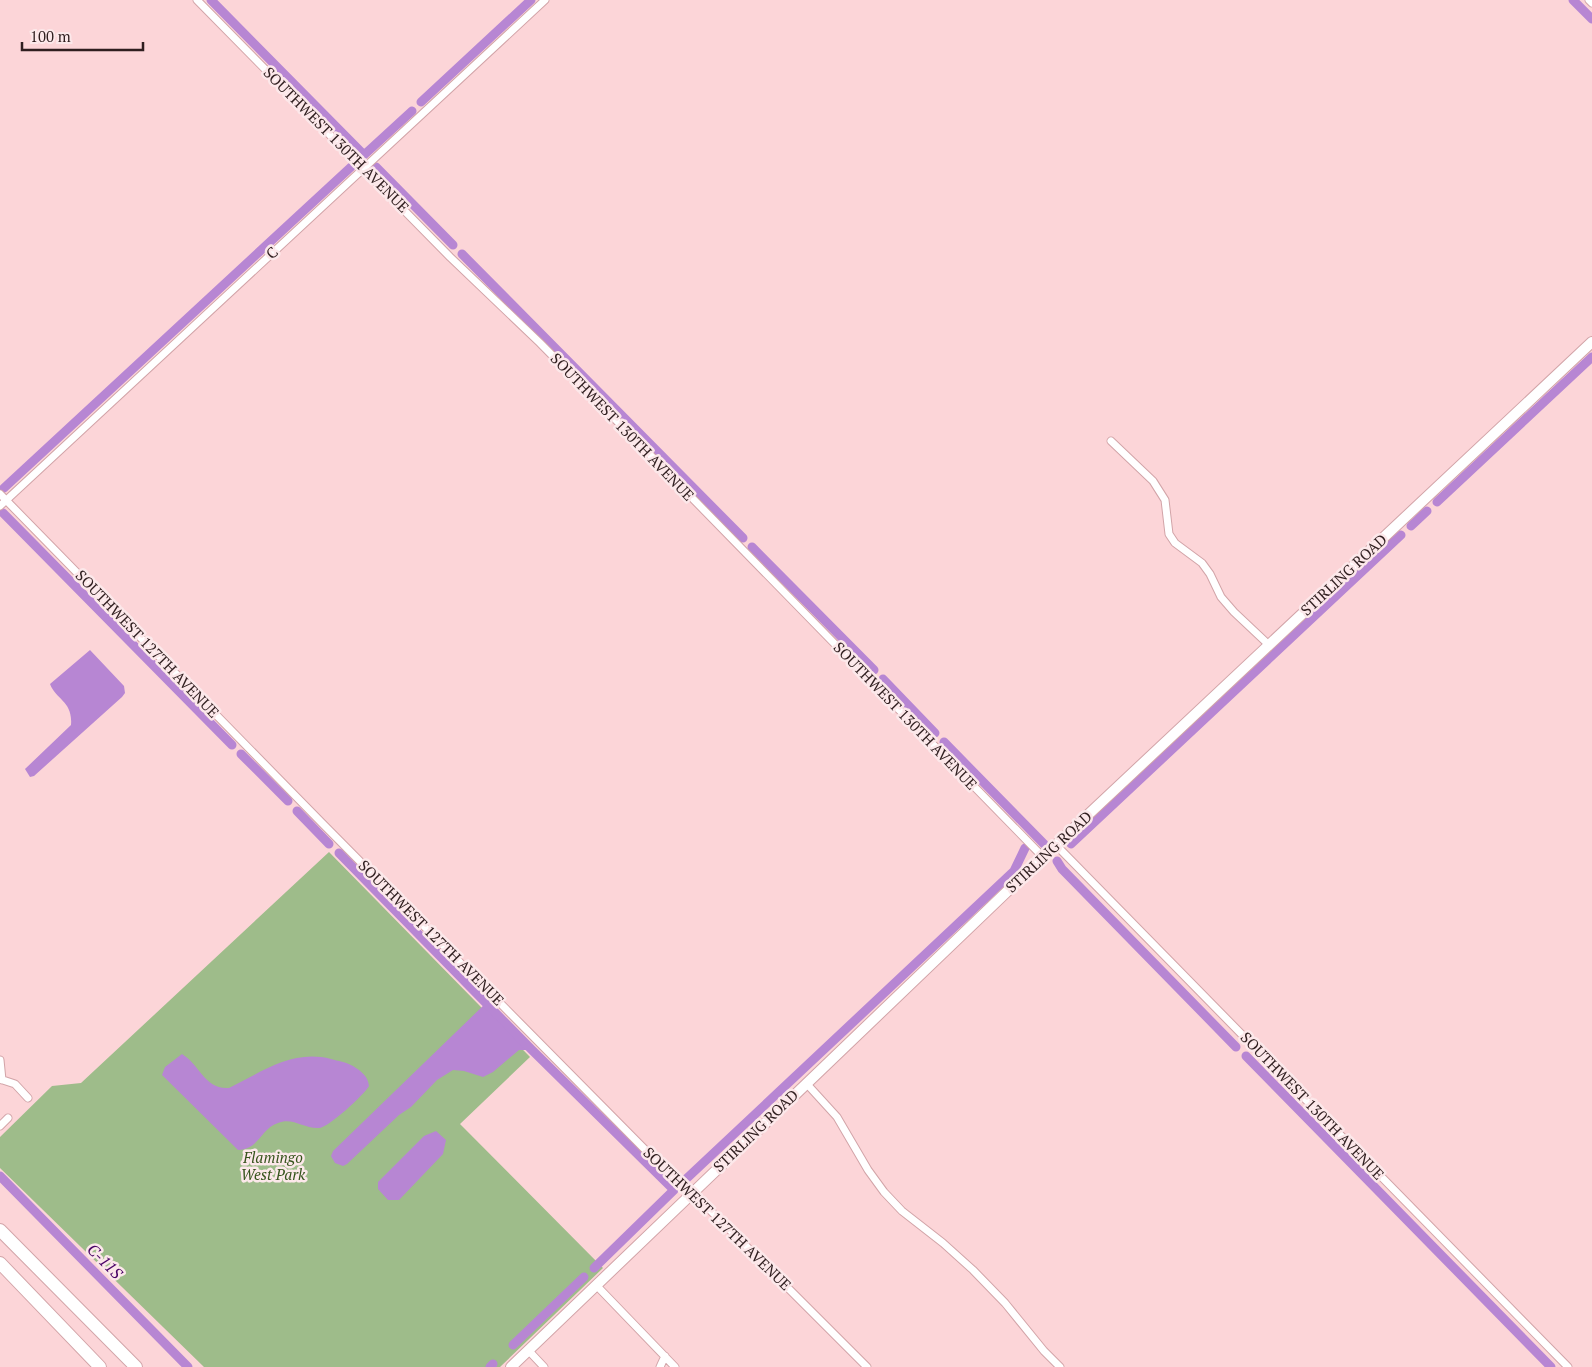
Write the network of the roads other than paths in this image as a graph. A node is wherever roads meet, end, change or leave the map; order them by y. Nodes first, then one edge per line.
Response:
1 (197, 0) edge
2 (545, 0) edge
3 (1589, 0) edge
4 (1592, 3) edge
5 (364, 167) junction
6 (1592, 342) edge
7 (1111, 441) dead end
8 (0, 494) edge
9 (6, 500) junction
10 (0, 506) edge
11 (1269, 645) junction
12 (1056, 844) junction
13 (1043, 857) junction
14 (0, 1060) edge
15 (1, 1079) edge
16 (806, 1083) junction
17 (28, 1098) dead end
18 (8, 1118) dead end
19 (0, 1126) edge
20 (692, 1192) junction
21 (0, 1230) edge
22 (0, 1263) edge
23 (596, 1285) junction
24 (528, 1350) junction
25 (665, 1356) junction
26 (100, 1367) edge
27 (136, 1367) edge
28 (511, 1367) edge
29 (544, 1367) edge
30 (660, 1367) edge
31 (675, 1367) edge
32 (867, 1367) edge
33 (1060, 1367) edge
34 (1568, 1367) edge

1 - 5 street, SOUTHWEST 130TH AVENUE
2 - 5 street, C
3 - 4 street
5 - 9 street, C
5 - 13 street, SOUTHWEST 130TH AVENUE
6 - 11 street, STIRLING ROAD
7 - 11 street
8 - 9 street, SOUTHWEST 127TH AVENUE
9 - 10 street, C
9 - 20 street, SOUTHWEST 127TH AVENUE
11 - 12 street, STIRLING ROAD
12 - 13 street, STIRLING ROAD
12 - 34 street, SOUTHWEST 130TH AVENUE
13 - 16 street, STIRLING ROAD
14 - 15 street
15 - 17 street
16 - 20 street, STIRLING ROAD
16 - 33 street
18 - 19 street
20 - 23 street, STIRLING ROAD
20 - 32 street, SOUTHWEST 127TH AVENUE
21 - 27 highway
22 - 26 highway
23 - 24 street, STIRLING ROAD
23 - 25 street
24 - 28 street, STIRLING ROAD
24 - 29 street
25 - 30 street
25 - 31 street

